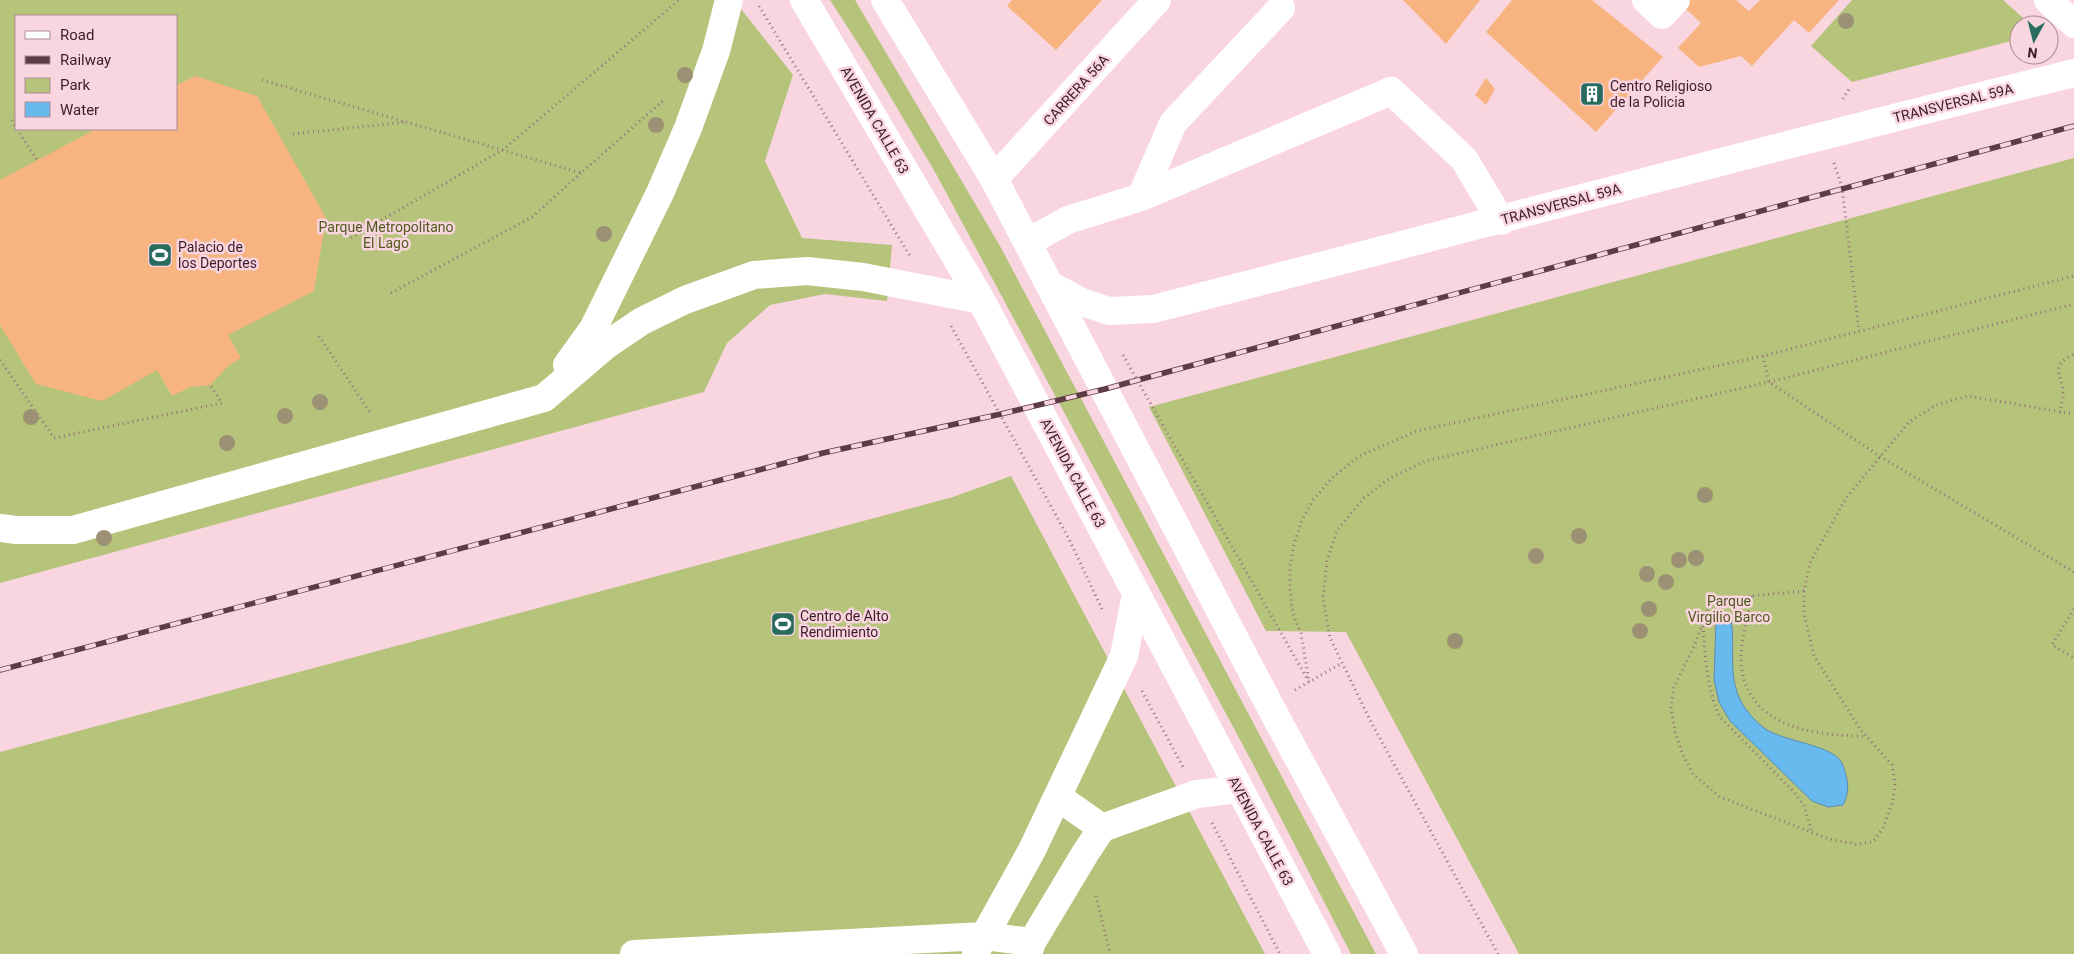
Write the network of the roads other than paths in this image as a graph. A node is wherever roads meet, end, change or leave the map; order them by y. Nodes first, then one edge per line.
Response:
1 (728, 0) edge
2 (804, 0) edge
3 (885, 0) edge
4 (1157, 0) edge
5 (1646, 0) edge
6 (1676, 0) edge
7 (2048, 0) edge
8 (1281, 8) dead end
9 (2074, 24) edge
10 (2074, 73) edge
11 (994, 179) junction
12 (1141, 197) junction
13 (1501, 221) junction
14 (1028, 242) junction
15 (1050, 285) junction
16 (981, 300) junction
17 (544, 398) junction
18 (0, 508) edge
19 (8, 529) edge
20 (1136, 594) junction
21 (1238, 789) junction
22 (1058, 797) junction
23 (1102, 828) junction
24 (979, 945) edge
25 (1030, 948) edge
26 (634, 954) edge
27 (1327, 954) edge
28 (1404, 954) edge

1 - 17 main road
2 - 16 main road, AVENIDA CALLE 63
3 - 11 main road
4 - 11 main road, CARRERA 56A
5 - 6 main road
7 - 9 main road
8 - 12 main road
10 - 13 main road, TRANSVERSAL 59A
11 - 14 main road
12 - 13 main road
12 - 14 main road
13 - 15 main road, TRANSVERSAL 59A
14 - 15 main road
15 - 28 main road
16 - 17 main road
16 - 20 main road, AVENIDA CALLE 63
17 - 19 main road
18 - 19 main road
20 - 21 main road, AVENIDA CALLE 63
20 - 22 main road
21 - 23 main road
21 - 27 main road, AVENIDA CALLE 63
22 - 23 main road
22 - 24 main road
23 - 25 main road
24 - 25 main road
24 - 26 main road

